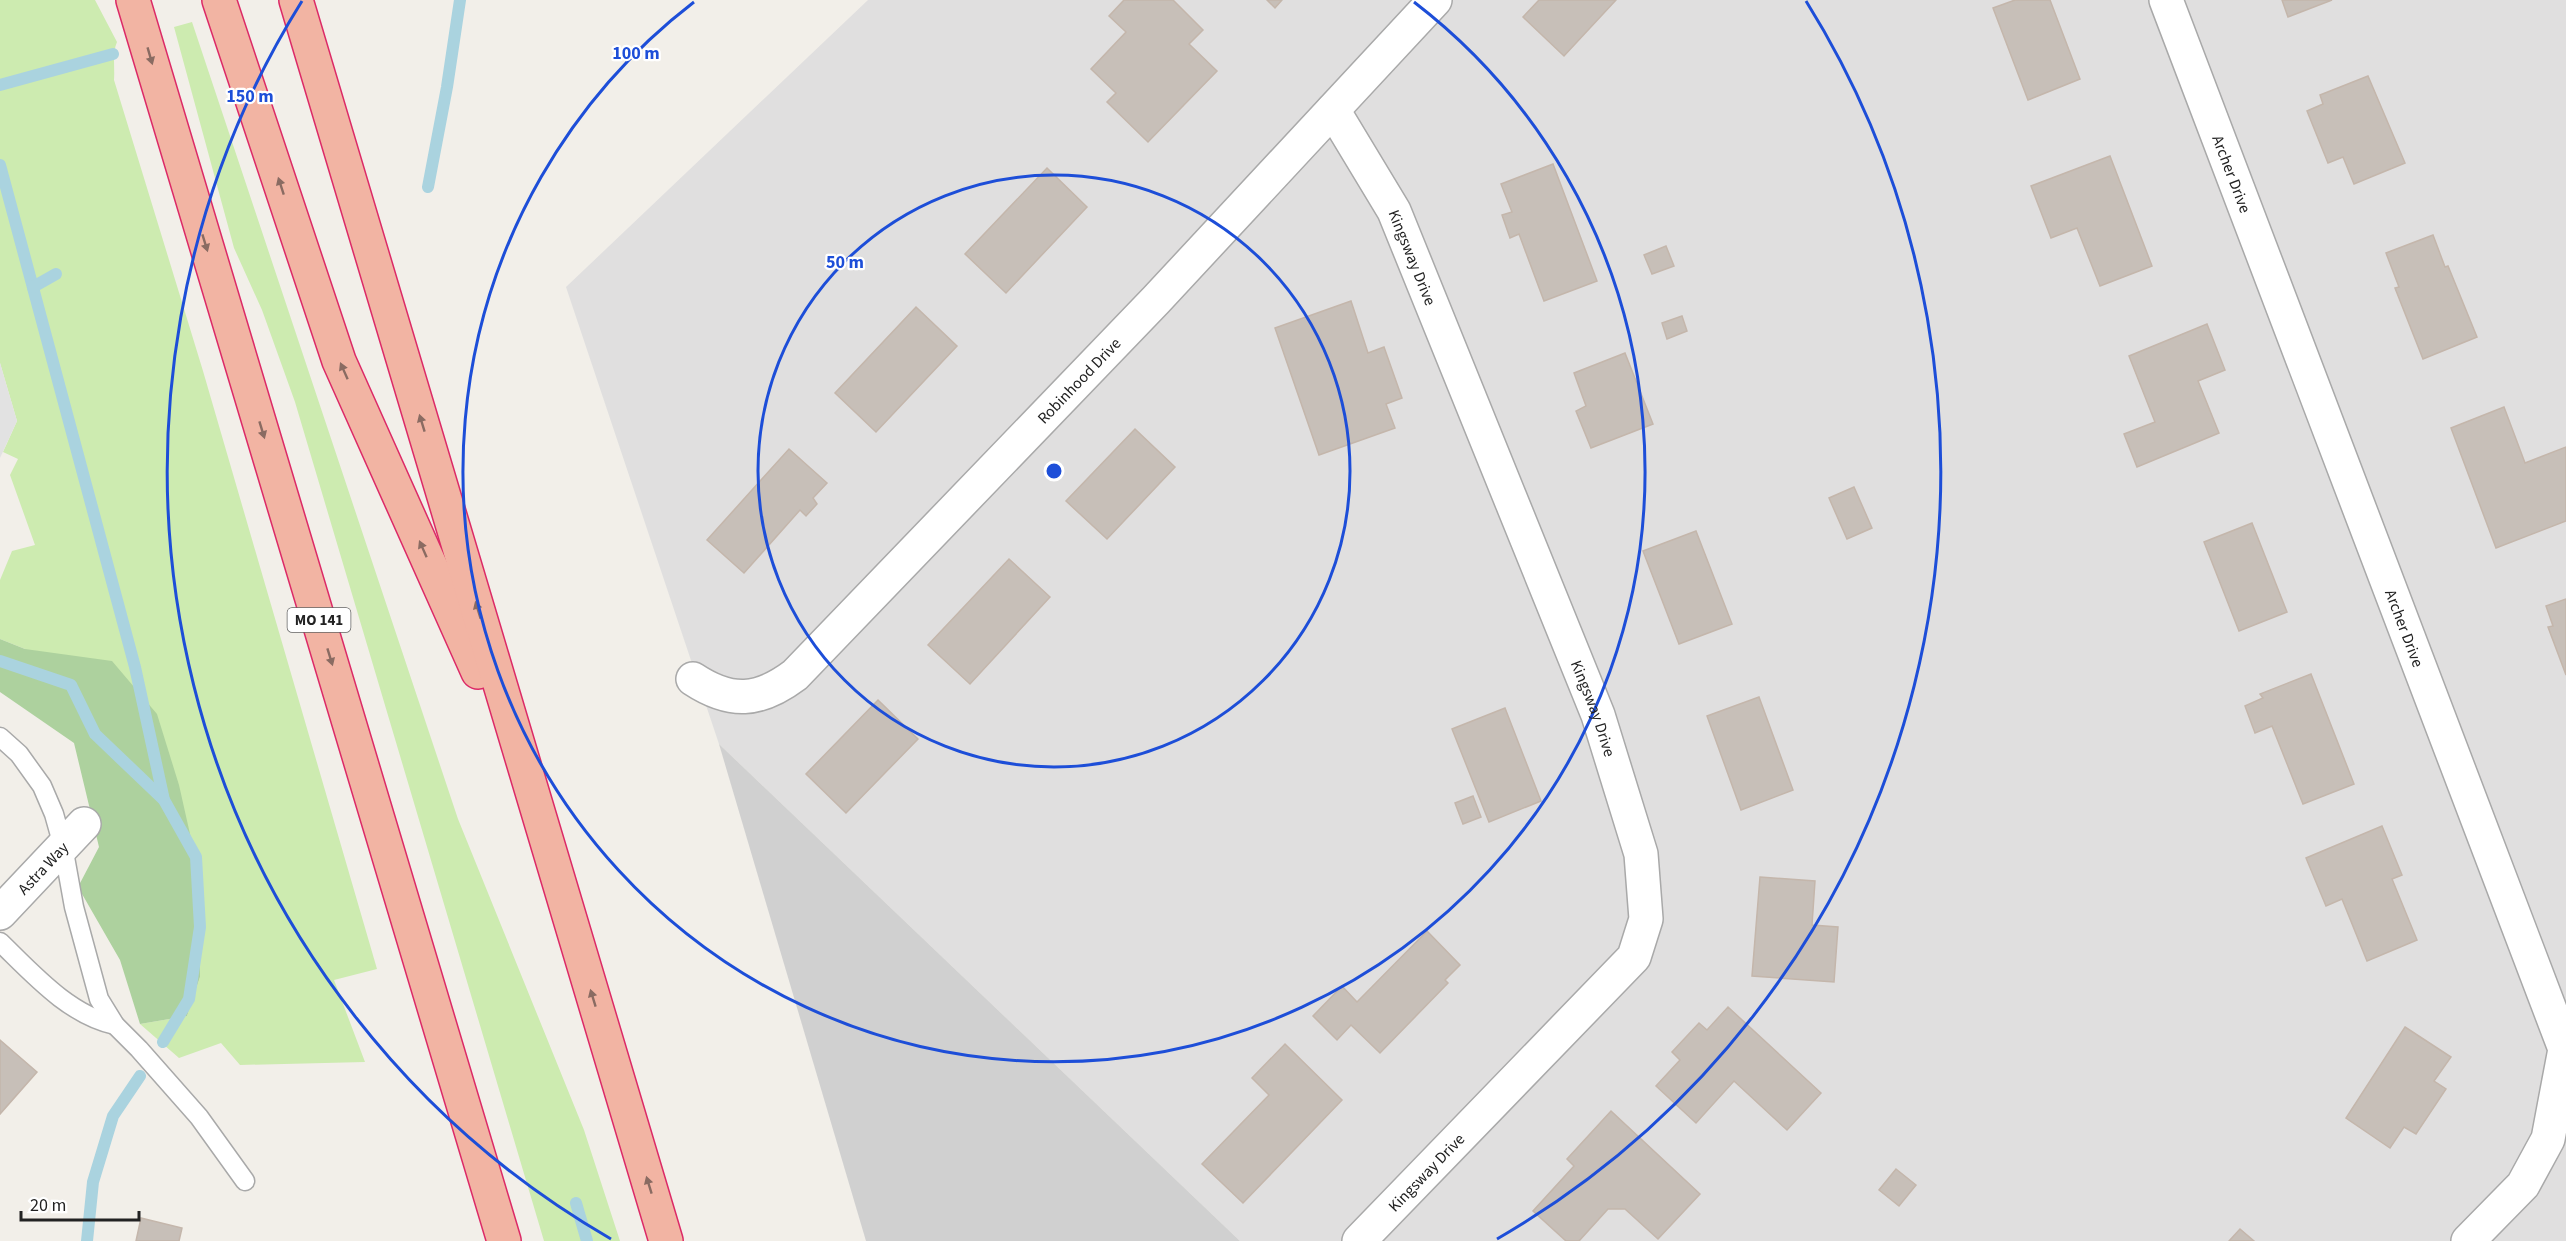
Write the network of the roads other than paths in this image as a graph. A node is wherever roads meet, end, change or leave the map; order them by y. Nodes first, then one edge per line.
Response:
1 (219, 0) edge
2 (296, 0) edge
3 (319, 0) edge
4 (1435, 0) edge
5 (2166, 0) edge
6 (132, 6) edge
7 (317, 68) junction
8 (1333, 110) junction
9 (693, 679) dead end
10 (0, 737) edge
11 (533, 794) junction
12 (73, 835) junction
13 (0, 913) edge
14 (0, 942) edge
15 (115, 1025) junction
16 (245, 1181) dead end
17 (504, 1241) edge
18 (666, 1241) edge
19 (1359, 1241) edge
20 (2468, 1241) edge

11 -> 1 highway
2 - 7 highway
3 - 7 highway
4 - 8 street, Robinhood Drive
5 - 20 street, Archer Drive
6 -> 17 highway, MO 141
11 -> 7 highway
8 - 9 street, Robinhood Drive
8 - 19 street, Kingsway Drive
10 - 12 lane
18 -> 11 highway
12 - 13 street, Astra Way
12 - 15 lane
14 - 15 lane
15 - 16 lane

